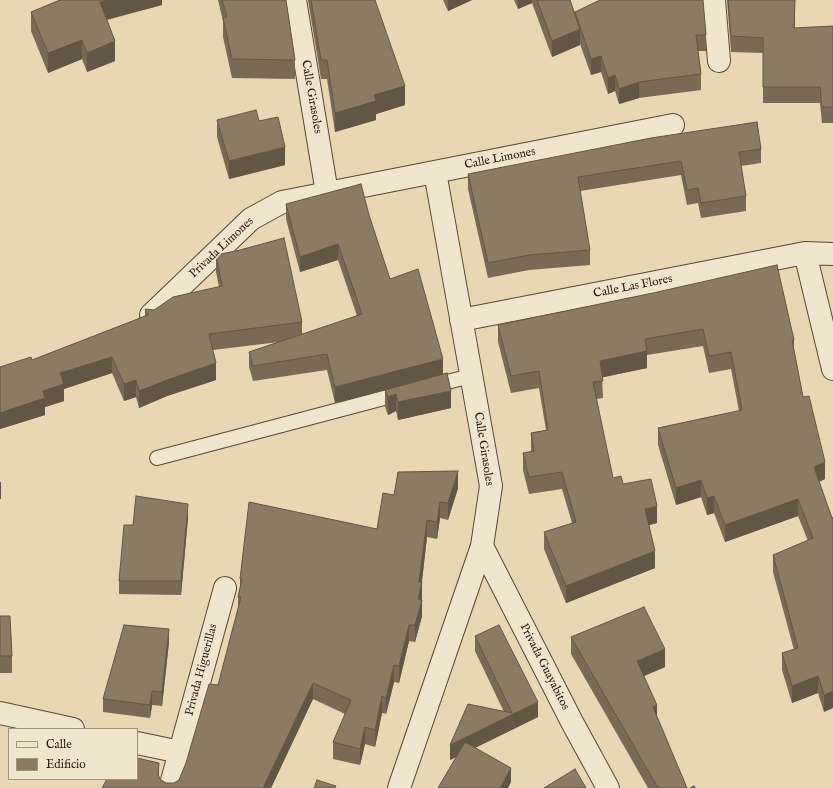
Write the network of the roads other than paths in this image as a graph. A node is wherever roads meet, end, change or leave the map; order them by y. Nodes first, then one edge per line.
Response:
1 (295, 0) edge
2 (714, 0) edge
3 (720, 61) dead end
4 (673, 125) dead end
5 (435, 172) junction
6 (328, 193) junction
7 (805, 253) junction
8 (833, 254) edge
9 (151, 315) edge
10 (461, 320) junction
11 (833, 369) edge
12 (471, 376) junction
13 (157, 458) dead end
14 (482, 546) junction
15 (225, 588) dead end
16 (0, 713) edge
17 (68, 728) edge
18 (138, 743) edge
19 (180, 752) junction
20 (170, 788) edge
21 (399, 788) edge
22 (608, 788) edge

1 - 6 street, Calle Girasoles
2 - 3 street
4 - 5 street, Calle Limones
5 - 6 street, Calle Limones
5 - 10 street, Calle Girasoles
6 - 9 street, Privada Limones
7 - 8 street, Calle Las Flores
7 - 10 street, Calle Las Flores
7 - 11 street
10 - 12 street, Calle Girasoles
12 - 13 lane
12 - 14 street, Calle Girasoles
14 - 21 street, Calle Girasoles
14 - 22 street, Privada Guayabitos
15 - 19 street, Privada Higuerillas
16 - 17 street
18 - 19 street
19 - 20 street, Privada Higuerillas

